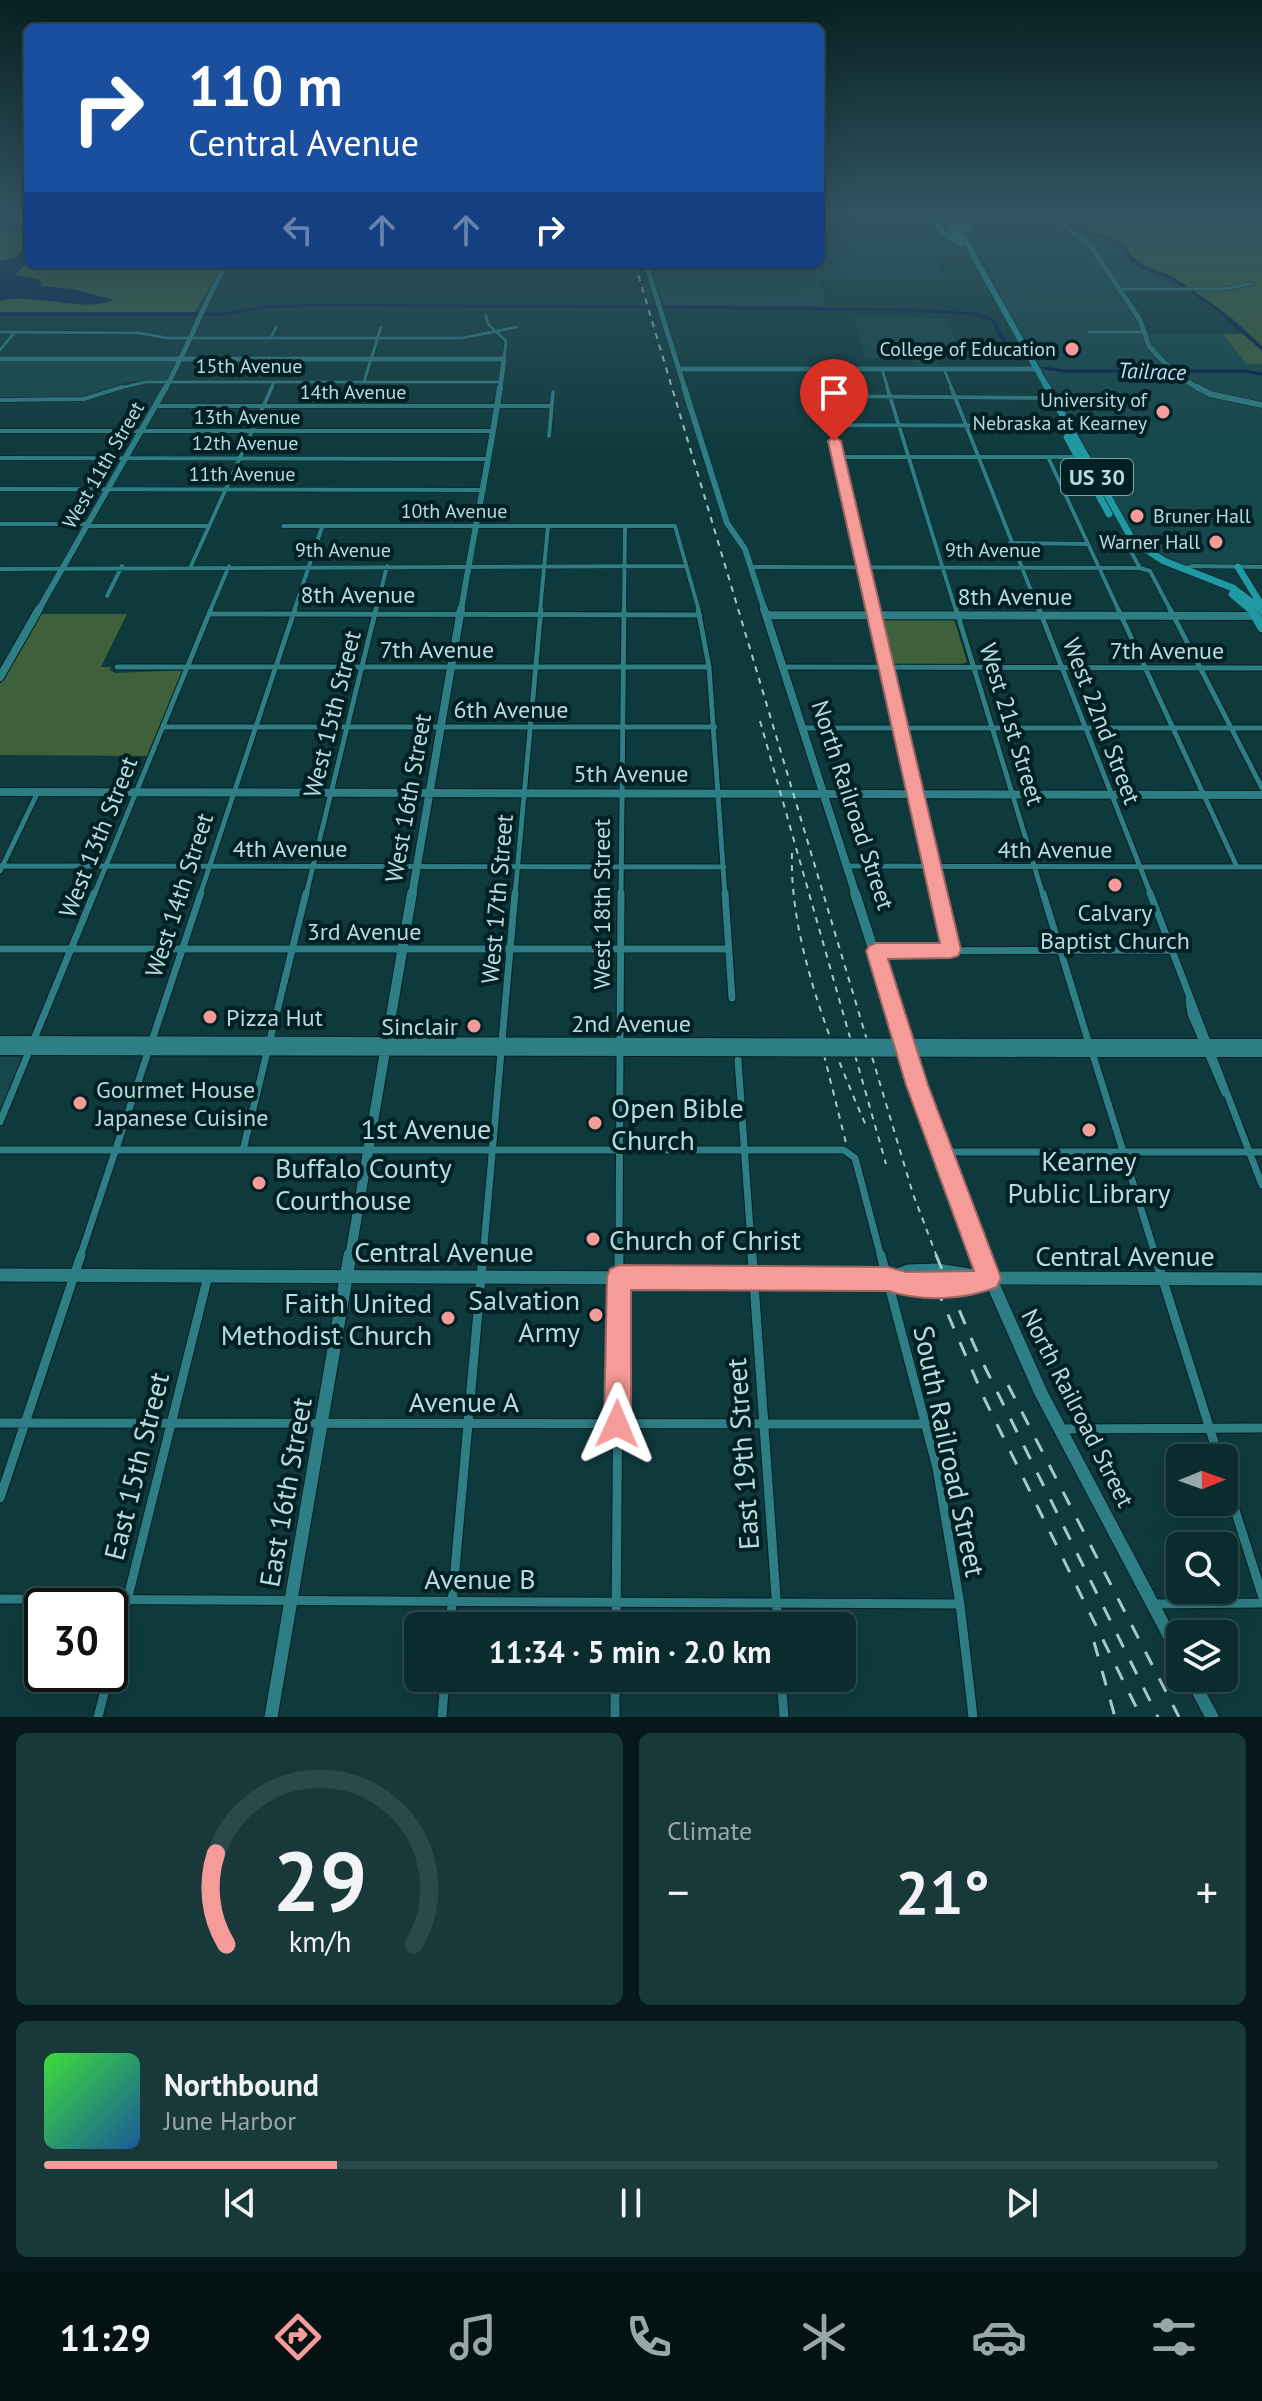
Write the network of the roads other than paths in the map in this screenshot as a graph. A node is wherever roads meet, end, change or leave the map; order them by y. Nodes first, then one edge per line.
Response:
1 (210, 293) edge
2 (655, 293) edge
3 (993, 293) edge
4 (1121, 293) edge
5 (486, 316) dead end
6 (276, 327) dead end
7 (329, 327) dead end
8 (381, 327) dead end
9 (435, 327) dead end
10 (517, 327) dead end
11 (0, 332) edge
12 (15, 332) junction
13 (496, 332) junction
14 (1089, 332) dead end
15 (1145, 332) junction
16 (192, 338) junction
17 (271, 338) junction
18 (324, 338) junction
19 (378, 338) junction
20 (432, 338) junction
21 (0, 350) edge
22 (0, 359) edge
23 (182, 359) junction
24 (371, 359) junction
25 (504, 359) junction
26 (680, 369) junction
27 (817, 369) junction
28 (882, 369) junction
29 (944, 369) junction
30 (1035, 370) junction
31 (170, 382) junction
32 (274, 382) junction
33 (364, 382) junction
34 (501, 382) junction
35 (553, 392) dead end
36 (823, 396) junction
37 (890, 396) junction
38 (954, 396) junction
39 (1050, 398) junction
40 (0, 400) edge
41 (1262, 405) edge
42 (155, 406) junction
43 (263, 406) junction
44 (497, 406) junction
45 (551, 406) junction
46 (830, 425) junction
47 (899, 426) junction
48 (966, 426) junction
49 (1065, 426) junction
50 (0, 431) edge
51 (141, 431) junction
52 (252, 431) junction
53 (493, 431) junction
54 (549, 436) dead end
55 (838, 457) junction
56 (909, 457) junction
57 (978, 457) junction
58 (1048, 457) junction
59 (1082, 457) junction
60 (0, 458) edge
61 (125, 459) junction
62 (239, 459) junction
63 (489, 459) junction
64 (1062, 487) junction
65 (1094, 487) junction
66 (0, 489) edge
67 (108, 490) junction
68 (225, 490) junction
69 (485, 490) junction
70 (0, 524) edge
71 (87, 525) junction
72 (209, 526) junction
73 (283, 526) dead end
74 (548, 526) junction
75 (625, 526) junction
76 (322, 527) junction
77 (475, 527) junction
78 (1125, 541) junction
79 (1010, 543) junction
80 (1088, 544) junction
81 (64, 566) junction
82 (122, 566) junction
83 (191, 566) junction
84 (229, 566) junction
85 (309, 566) junction
86 (387, 566) junction
87 (624, 566) junction
88 (686, 566) junction
89 (862, 566) junction
90 (942, 566) junction
91 (1019, 566) junction
92 (468, 567) junction
93 (544, 567) junction
94 (750, 567) junction
95 (1099, 567) junction
96 (1220, 567) junction
97 (1238, 567) junction
98 (1262, 567) edge
99 (1140, 568) junction
100 (0, 569) edge
101 (1179, 570) junction
102 (1196, 576) junction
103 (107, 596) dead end
104 (209, 614) junction
105 (293, 614) junction
106 (375, 614) junction
107 (1260, 614) edge
108 (460, 615) junction
109 (540, 615) junction
110 (624, 615) junction
111 (700, 615) junction
112 (766, 615) junction
113 (873, 615) junction
114 (958, 615) junction
115 (1039, 616) junction
116 (1121, 616) junction
117 (1175, 616) junction
118 (1262, 628) edge
119 (117, 667) dead end
120 (187, 667) junction
121 (275, 667) junction
122 (451, 667) junction
123 (535, 667) junction
124 (623, 667) junction
125 (709, 667) junction
126 (783, 667) junction
127 (885, 667) junction
128 (362, 668) junction
129 (974, 668) junction
130 (1059, 668) junction
131 (1145, 668) junction
132 (1200, 668) junction
133 (1262, 668) edge
134 (0, 677) edge
135 (163, 727) junction
136 (255, 727) junction
137 (348, 727) junction
138 (440, 727) junction
139 (530, 727) junction
140 (623, 727) junction
141 (715, 727) junction
142 (803, 728) junction
143 (899, 728) junction
144 (992, 728) junction
145 (1083, 728) junction
146 (1173, 728) junction
147 (1231, 728) junction
148 (1262, 728) edge
149 (1262, 788) edge
150 (0, 792) edge
151 (38, 792) junction
152 (136, 792) junction
153 (234, 792) junction
154 (331, 793) junction
155 (429, 793) junction
156 (524, 793) junction
157 (622, 793) junction
158 (720, 794) junction
159 (824, 794) junction
160 (914, 794) junction
161 (1013, 794) junction
162 (1109, 795) junction
163 (1204, 795) junction
164 (1262, 795) edge
165 (105, 866) junction
166 (209, 866) junction
167 (313, 866) junction
168 (416, 866) junction
169 (847, 866) junction
170 (931, 866) junction
171 (518, 867) junction
172 (622, 867) junction
173 (724, 867) junction
174 (1035, 867) junction
175 (1138, 867) junction
176 (1237, 867) junction
177 (1262, 867) edge
178 (1, 868) edge
179 (0, 949) edge
180 (71, 949) junction
181 (182, 949) junction
182 (293, 949) junction
183 (402, 949) junction
184 (510, 949) junction
185 (621, 949) junction
186 (729, 949) junction
187 (951, 950) junction
188 (1061, 950) junction
189 (1171, 950) junction
190 (876, 951) junction
191 (732, 998) dead end
192 (0, 1041) edge
193 (1262, 1044) edge
194 (31, 1046) junction
195 (149, 1046) junction
196 (268, 1046) junction
197 (502, 1046) junction
198 (385, 1047) junction
199 (620, 1047) junction
200 (1091, 1048) junction
201 (1208, 1048) junction
202 (0, 1050) edge
203 (1262, 1052) edge
204 (738, 1060) dead end
205 (0, 1122) edge
206 (0, 1150) edge
207 (115, 1150) junction
208 (243, 1150) junction
209 (368, 1150) junction
210 (493, 1150) junction
211 (620, 1150) junction
212 (744, 1150) junction
213 (941, 1152) junction
214 (1123, 1152) junction
215 (1248, 1152) junction
216 (1262, 1152) edge
217 (851, 1154) joint
218 (1262, 1185) edge
219 (0, 1275) edge
220 (73, 1275) junction
221 (208, 1275) junction
222 (346, 1275) junction
223 (481, 1275) junction
224 (619, 1277) junction
225 (754, 1278) junction
226 (989, 1278) junction
227 (888, 1279) junction
228 (1162, 1279) junction
229 (1262, 1279) edge
230 (0, 1423) edge
231 (25, 1423) junction
232 (171, 1423) junction
233 (321, 1423) junction
234 (468, 1423) junction
235 (617, 1424) junction
236 (764, 1424) junction
237 (927, 1424) junction
238 (1209, 1428) junction
239 (1262, 1428) edge
240 (1059, 1429) junction
241 (1214, 1444) edge
242 (0, 1498) edge
243 (1237, 1516) edge
244 (128, 1595) edge
245 (1262, 1595) edge
246 (0, 1599) edge
247 (24, 1599) edge
248 (128, 1599) edge
249 (291, 1599) junction
250 (452, 1600) junction
251 (616, 1600) junction
252 (776, 1600) junction
253 (1262, 1603) edge
254 (960, 1604) junction
255 (1152, 1604) junction
256 (451, 1612) edge
257 (616, 1612) edge
258 (777, 1612) edge
259 (1166, 1630) edge
260 (104, 1692) edge
261 (444, 1692) edge
262 (615, 1692) edge
263 (782, 1692) edge
264 (1199, 1692) edge
265 (98, 1717) edge
266 (271, 1717) edge
267 (442, 1717) edge
268 (615, 1717) edge
269 (784, 1717) edge
270 (973, 1717) edge
271 (1212, 1717) edge

1 - 16 street, West 11th Street
2 - 26 street, North Railroad Street
3 - 30 main road, US 30
4 - 15 street
5 - 13 street
6 - 17 street
7 - 18 street
8 - 19 street
9 - 20 street
10 - 13 street
11 - 12 street
12 - 16 street
12 - 21 street
13 - 20 street
13 - 25 street, West 16th Street
14 - 15 street
15 - 41 street
16 - 17 street
16 - 23 street, West 11th Street
17 - 18 street
18 - 19 street
19 - 20 street
19 - 24 street
22 - 23 street
23 - 24 street
23 - 31 street, West 11th Street
24 - 25 street
24 - 33 street
25 - 34 street, West 16th Street
26 - 27 street
26 - 94 street, North Railroad Street
27 - 28 street
27 - 36 street
28 - 29 street
28 - 37 street, West 21st Street
29 - 30 street
29 - 38 street, West 22nd Street
30 - 39 main road, US 30
31 - 32 street, 15th Avenue
31 - 40 street, 15th Avenue
31 - 42 street, West 11th Street
32 - 33 street, 15th Avenue
32 - 43 street
33 - 34 street, 15th Avenue
34 - 44 street, West 16th Street
35 - 45 street
36 - 37 street
36 - 46 street
37 - 38 street
37 - 47 street, West 21st Street
38 - 39 street
38 - 48 street, West 22nd Street
39 - 49 main road, US 30
42 - 43 street, 14th Avenue
42 - 51 street, West 11th Street
43 - 44 street, 14th Avenue
43 - 52 street
44 - 45 street, 14th Avenue
44 - 53 street, West 16th Street
45 - 54 street
46 - 47 street
46 - 55 street
47 - 48 street
47 - 56 street, West 21st Street
48 - 49 street
48 - 57 street, West 22nd Street
49 - 59 main road, US 30
50 - 51 street, 13th Avenue
51 - 52 street, 13th Avenue
51 - 61 street, West 11th Street
52 - 53 street, 13th Avenue
52 - 62 street
53 - 63 street, West 16th Street
55 - 56 street
55 - 89 street
56 - 57 street
56 - 90 street, West 21st Street
57 - 58 street
57 - 79 street, West 22nd Street
58 - 59 street
58 - 64 street
59 - 65 main road, US 30
59 - 101 main road, US 30
60 - 61 street, 12th Avenue
61 - 62 street, 12th Avenue
61 - 67 street, West 11th Street
62 - 63 street, 12th Avenue
62 - 68 street
63 - 69 street, West 16th Street
64 - 65 street
64 - 80 street
65 - 78 main road, US 30
66 - 67 street, 11th Avenue
67 - 68 street, 11th Avenue
67 - 71 street, West 11th Street
68 - 69 street, 11th Avenue
68 - 72 street
69 - 77 street, West 16th Street
70 - 71 street
71 - 72 street
71 - 81 street, West 11th Street
72 - 83 street
73 - 76 street, 10th Avenue
74 - 75 street, 10th Avenue
74 - 77 street, 10th Avenue
74 - 93 street, West 17th Street
75 - 87 street, West 18th Street
75 - 88 street, 10th Avenue
76 - 77 street, 10th Avenue
76 - 85 street, West 14th Street
77 - 92 street, West 16th Street
78 - 99 street
78 - 101 main road, US 30
79 - 80 street
79 - 91 street, West 22nd Street
80 - 95 street
81 - 82 street, 9th Avenue
81 - 100 street, 9th Avenue
81 - 134 street, West 11th Street
82 - 83 street, 9th Avenue
82 - 103 street
83 - 84 street, 9th Avenue
84 - 85 street, 9th Avenue
84 - 104 street, West 13th Street
85 - 86 street, 9th Avenue
85 - 105 street, West 14th Street
86 - 92 street, 9th Avenue
86 - 106 street, West 15th Street
87 - 88 street, 9th Avenue
87 - 93 street, 9th Avenue
87 - 110 street, West 18th Street
88 - 111 street
89 - 90 street, 9th Avenue
89 - 94 street, 9th Avenue
89 - 113 street
90 - 91 street, 9th Avenue
90 - 114 street, West 21st Street
91 - 95 street, 9th Avenue
91 - 115 street, West 22nd Street
92 - 93 street, 9th Avenue
92 - 108 street, West 16th Street
93 - 109 street, West 17th Street
94 - 112 street, North Railroad Street
95 - 99 street, 9th Avenue
95 - 116 street
96 - 97 street
96 - 101 street
96 - 102 street
97 - 98 street
97 - 107 main road
99 - 117 street
101 - 102 main road
102 - 107 main road
104 - 105 street, 8th Avenue
104 - 120 street, West 13th Street
105 - 106 street, 8th Avenue
105 - 121 street, West 14th Street
106 - 108 street, 8th Avenue
106 - 128 street, West 15th Street
107 - 117 street, 8th Avenue
107 - 118 main road
108 - 109 street, 8th Avenue
108 - 122 street, West 16th Street
109 - 110 street, 8th Avenue
109 - 123 street, West 17th Street
110 - 111 street, 8th Avenue
110 - 124 street, West 18th Street
111 - 125 street
112 - 113 street, 8th Avenue
112 - 126 street, North Railroad Street
113 - 114 street, 8th Avenue
113 - 127 street
114 - 115 street, 8th Avenue
114 - 129 street, West 21st Street
115 - 116 street, 8th Avenue
115 - 130 street, West 22nd Street
116 - 117 street, 8th Avenue
116 - 131 street
117 - 132 street
119 - 120 street, 7th Avenue
120 - 121 street, 7th Avenue
120 - 135 street, West 13th Street
121 - 128 street, 7th Avenue
121 - 136 street, West 14th Street
122 - 123 street, 7th Avenue
122 - 128 street, 7th Avenue
122 - 138 street, West 16th Street
123 - 124 street, 7th Avenue
123 - 139 street, West 17th Street
124 - 125 street, 7th Avenue
124 - 140 street, West 18th Street
125 - 141 street
126 - 127 street, 7th Avenue
126 - 142 street, North Railroad Street
127 - 129 street, 7th Avenue
127 - 143 street
128 - 137 street, West 15th Street
129 - 130 street, 7th Avenue
129 - 144 street, West 21st Street
130 - 131 street, 7th Avenue
130 - 145 street, West 22nd Street
131 - 132 street, 7th Avenue
131 - 146 street
132 - 133 street, 7th Avenue
132 - 147 street
135 - 136 street, 6th Avenue
135 - 152 street, West 13th Street
136 - 137 street, 6th Avenue
136 - 153 street, West 14th Street
137 - 138 street, 6th Avenue
137 - 154 street, West 15th Street
138 - 139 street, 6th Avenue
138 - 155 street, West 16th Street
139 - 140 street, 6th Avenue
139 - 156 street, West 17th Street
140 - 141 street, 6th Avenue
140 - 157 street, West 18th Street
141 - 158 street
142 - 143 street
142 - 159 street, North Railroad Street
143 - 144 street
143 - 160 street
144 - 145 street
144 - 161 street, West 21st Street
145 - 146 street
145 - 162 street, West 22nd Street
146 - 147 street
146 - 163 street
147 - 148 street
147 - 149 street
150 - 151 street, 5th Avenue
151 - 152 street, 5th Avenue
151 - 178 street
152 - 153 street, 5th Avenue
152 - 165 street, West 13th Street
153 - 154 street, 5th Avenue
153 - 166 street, West 14th Street
154 - 155 street, 5th Avenue
154 - 167 street, West 15th Street
155 - 156 street, 5th Avenue
155 - 168 street, West 16th Street
156 - 157 street, 5th Avenue
156 - 171 street, West 17th Street
157 - 158 street, 5th Avenue
157 - 172 street, West 18th Street
158 - 159 street, 5th Avenue
158 - 173 street
159 - 160 street, 5th Avenue
159 - 169 street, North Railroad Street
160 - 161 street, 5th Avenue
160 - 170 street
161 - 162 street, 5th Avenue
161 - 174 street, West 21st Street
162 - 163 street, 5th Avenue
162 - 175 street, West 22nd Street
163 - 164 street, 5th Avenue
163 - 176 street
165 - 166 street, 4th Avenue
165 - 178 street, 4th Avenue
165 - 180 street, West 13th Street
166 - 167 street, 4th Avenue
166 - 181 street, West 14th Street
167 - 168 street, 4th Avenue
167 - 182 street, West 15th Street
168 - 171 street, 4th Avenue
168 - 183 street, West 16th Street
169 - 170 street, 4th Avenue
169 - 190 street, North Railroad Street
170 - 174 street, 4th Avenue
170 - 187 street
171 - 172 street, 4th Avenue
171 - 184 street, West 17th Street
172 - 173 street, 4th Avenue
172 - 185 street, West 18th Street
173 - 186 street
174 - 175 street, 4th Avenue
174 - 188 street, West 21st Street
175 - 176 street, 4th Avenue
175 - 189 street, West 22nd Street
176 - 177 street, 4th Avenue
179 - 180 street, 3rd Avenue
180 - 181 street, 3rd Avenue
180 - 194 street, West 13th Street
181 - 182 street, 3rd Avenue
181 - 195 street, West 14th Street
182 - 183 street, 3rd Avenue
182 - 196 street, West 15th Street
183 - 184 street, 3rd Avenue
183 - 198 street, West 16th Street
184 - 185 street, 3rd Avenue
184 - 197 street, West 17th Street
185 - 186 street, 3rd Avenue
185 - 199 street, West 18th Street
186 - 191 street
187 - 188 street
187 - 190 street
188 - 189 street
188 - 200 street, West 21st Street
189 - 201 street, West 22nd Street
190 - 213 street, North Railroad Street
192 - 194 street, 2nd Avenue
193 - 201 street, 2nd Avenue
194 - 195 street, 2nd Avenue
194 - 202 street, 2nd Avenue
194 - 205 street, West 13th Street
195 - 196 street, 2nd Avenue
195 - 207 street, West 14th Street
196 - 198 street, 2nd Avenue
196 - 208 street, West 15th Street
197 - 198 street, 2nd Avenue
197 - 199 street, 2nd Avenue
197 - 210 street, West 17th Street
198 - 209 street, West 16th Street
199 - 200 street, 2nd Avenue, bridge
199 - 211 street, West 18th Street
200 - 201 street, 2nd Avenue
200 - 214 street, West 21st Street
201 - 203 street, 2nd Avenue
201 - 215 street, West 22nd Street
204 - 212 street, East 19th Street
206 - 207 street, 1st Avenue
207 - 208 street, 1st Avenue
207 - 220 street, West 14th Street
208 - 209 street, 1st Avenue
209 - 210 street, 1st Avenue
209 - 222 street, West 16th Street
210 - 211 street, 1st Avenue
210 - 223 street, West 17th Street
211 - 212 street, 1st Avenue
211 - 224 street, West 18th Street
212 - 217 street, 1st Avenue
212 - 225 street, East 19th Street
213 - 214 street
213 - 226 street, North Railroad Street
214 - 215 street
214 - 228 street, West 21st Street
215 - 216 street
215 - 218 street, West 22nd Street
217 - 227 street, South Railroad Street
219 - 220 street, Central Avenue
220 - 221 street, Central Avenue
220 - 231 street, West 14th Street
221 - 222 street, Central Avenue
221 - 232 street, East 15th Street
222 - 223 street, Central Avenue
222 - 233 street, East 16th Street
223 - 224 street, Central Avenue
223 - 234 street, West 17th Street
224 - 225 street, Central Avenue
224 - 235 street, West 18th Street
225 - 227 street, Central Avenue
225 - 236 street, East 19th Street
226 - 227 street, Central Avenue
226 - 228 street, Central Avenue
226 - 240 street, North Railroad Street
227 - 237 street, South Railroad Street
228 - 229 street, Central Avenue
228 - 238 street, West 21st Street
230 - 231 street, Avenue A
231 - 232 street, Avenue A
231 - 242 street, West 14th Street
232 - 233 street, Avenue A
232 - 244 street, East 15th Street
233 - 234 street, Avenue A
233 - 249 street, East 16th Street
234 - 235 street, Avenue A
234 - 250 street, West 17th Street
235 - 236 street, Avenue A
235 - 251 street, West 18th Street
236 - 237 street, Avenue A
236 - 252 street, East 19th Street
237 - 254 street, South Railroad Street
238 - 239 street
238 - 240 street
238 - 241 street, West 21st Street
240 - 255 street, North Railroad Street
243 - 245 street
246 - 247 street, Avenue B
248 - 249 street, Avenue B
249 - 250 street, Avenue B
249 - 266 street, East 16th Street
250 - 251 street, Avenue B
250 - 256 street, West 17th Street
251 - 252 street, Avenue B
251 - 257 street, West 18th Street
252 - 254 street, Avenue B
252 - 258 street, East 19th Street
253 - 255 street
254 - 270 street, South Railroad Street
255 - 259 street, North Railroad Street
260 - 265 street, East 15th Street
261 - 267 street
262 - 268 street
263 - 269 street
264 - 271 street

